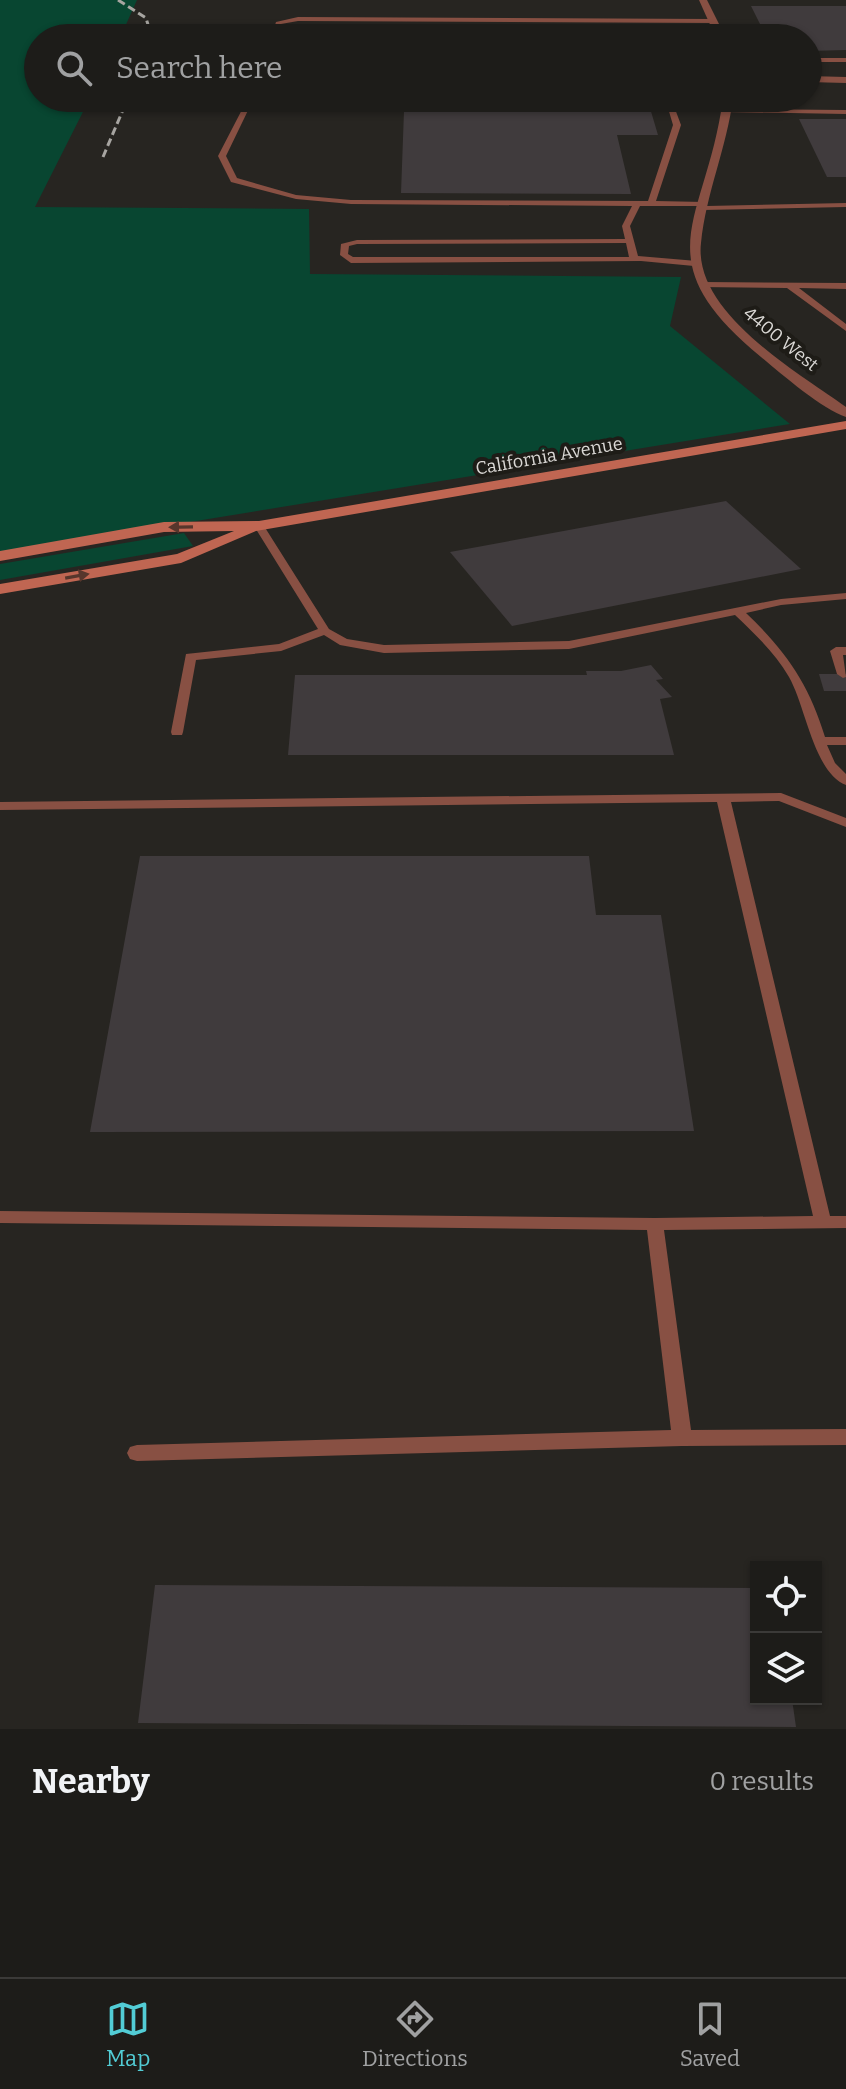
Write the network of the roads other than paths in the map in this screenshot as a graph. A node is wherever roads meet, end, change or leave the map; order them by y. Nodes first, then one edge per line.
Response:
1 (703, 0) edge
2 (714, 21) junction
3 (278, 24) edge
4 (715, 24) edge
5 (822, 60) edge
6 (846, 60) edge
7 (822, 79) edge
8 (846, 80) edge
9 (822, 110) edge
10 (244, 112) edge
11 (673, 112) edge
12 (725, 112) edge
13 (846, 112) edge
14 (637, 204) junction
15 (651, 204) junction
16 (846, 205) edge
17 (703, 206) junction
18 (629, 241) junction
19 (639, 259) junction
20 (694, 263) junction
21 (703, 285) junction
22 (790, 285) junction
23 (846, 286) edge
24 (846, 328) edge
25 (846, 413) edge
26 (846, 425) edge
27 (259, 526) junction
28 (0, 556) edge
29 (0, 589) edge
30 (846, 596) edge
31 (738, 611) junction
32 (325, 631) junction
33 (846, 651) edge
34 (843, 674) dead end
35 (177, 732) dead end
36 (819, 741) junction
37 (846, 741) edge
38 (846, 781) edge
39 (723, 798) junction
40 (0, 806) edge
41 (846, 823) edge
42 (0, 1217) edge
43 (846, 1222) edge
44 (823, 1223) junction
45 (655, 1224) junction
46 (846, 1437) edge
47 (682, 1438) junction
48 (137, 1453) dead end

1 - 2 street
2 - 3 lane
2 - 4 street
5 - 6 lane
7 - 8 street
9 - 13 lane
10 - 14 lane
11 - 15 lane
12 - 17 street
14 - 15 lane
14 - 18 lane
15 - 17 lane
16 - 17 lane
17 - 20 street
18 - 19 lane
18 - 19 lane
19 - 20 lane
20 - 21 street, 4400 West
21 - 22 lane
21 - 25 street, 4400 West
22 - 23 lane
22 - 24 lane
26 - 27 main road, California Avenue
27 -> 28 main road, California Avenue
29 -> 27 main road, California Avenue
27 - 32 lane
30 - 31 lane
31 - 32 lane
31 - 36 lane
32 - 35 lane
33 - 34 lane
36 - 37 lane
36 - 38 lane
39 - 40 lane
39 - 41 lane
39 - 44 lane
42 - 45 lane
43 - 44 lane
44 - 45 lane
45 - 47 lane
46 - 47 lane
47 - 48 lane

